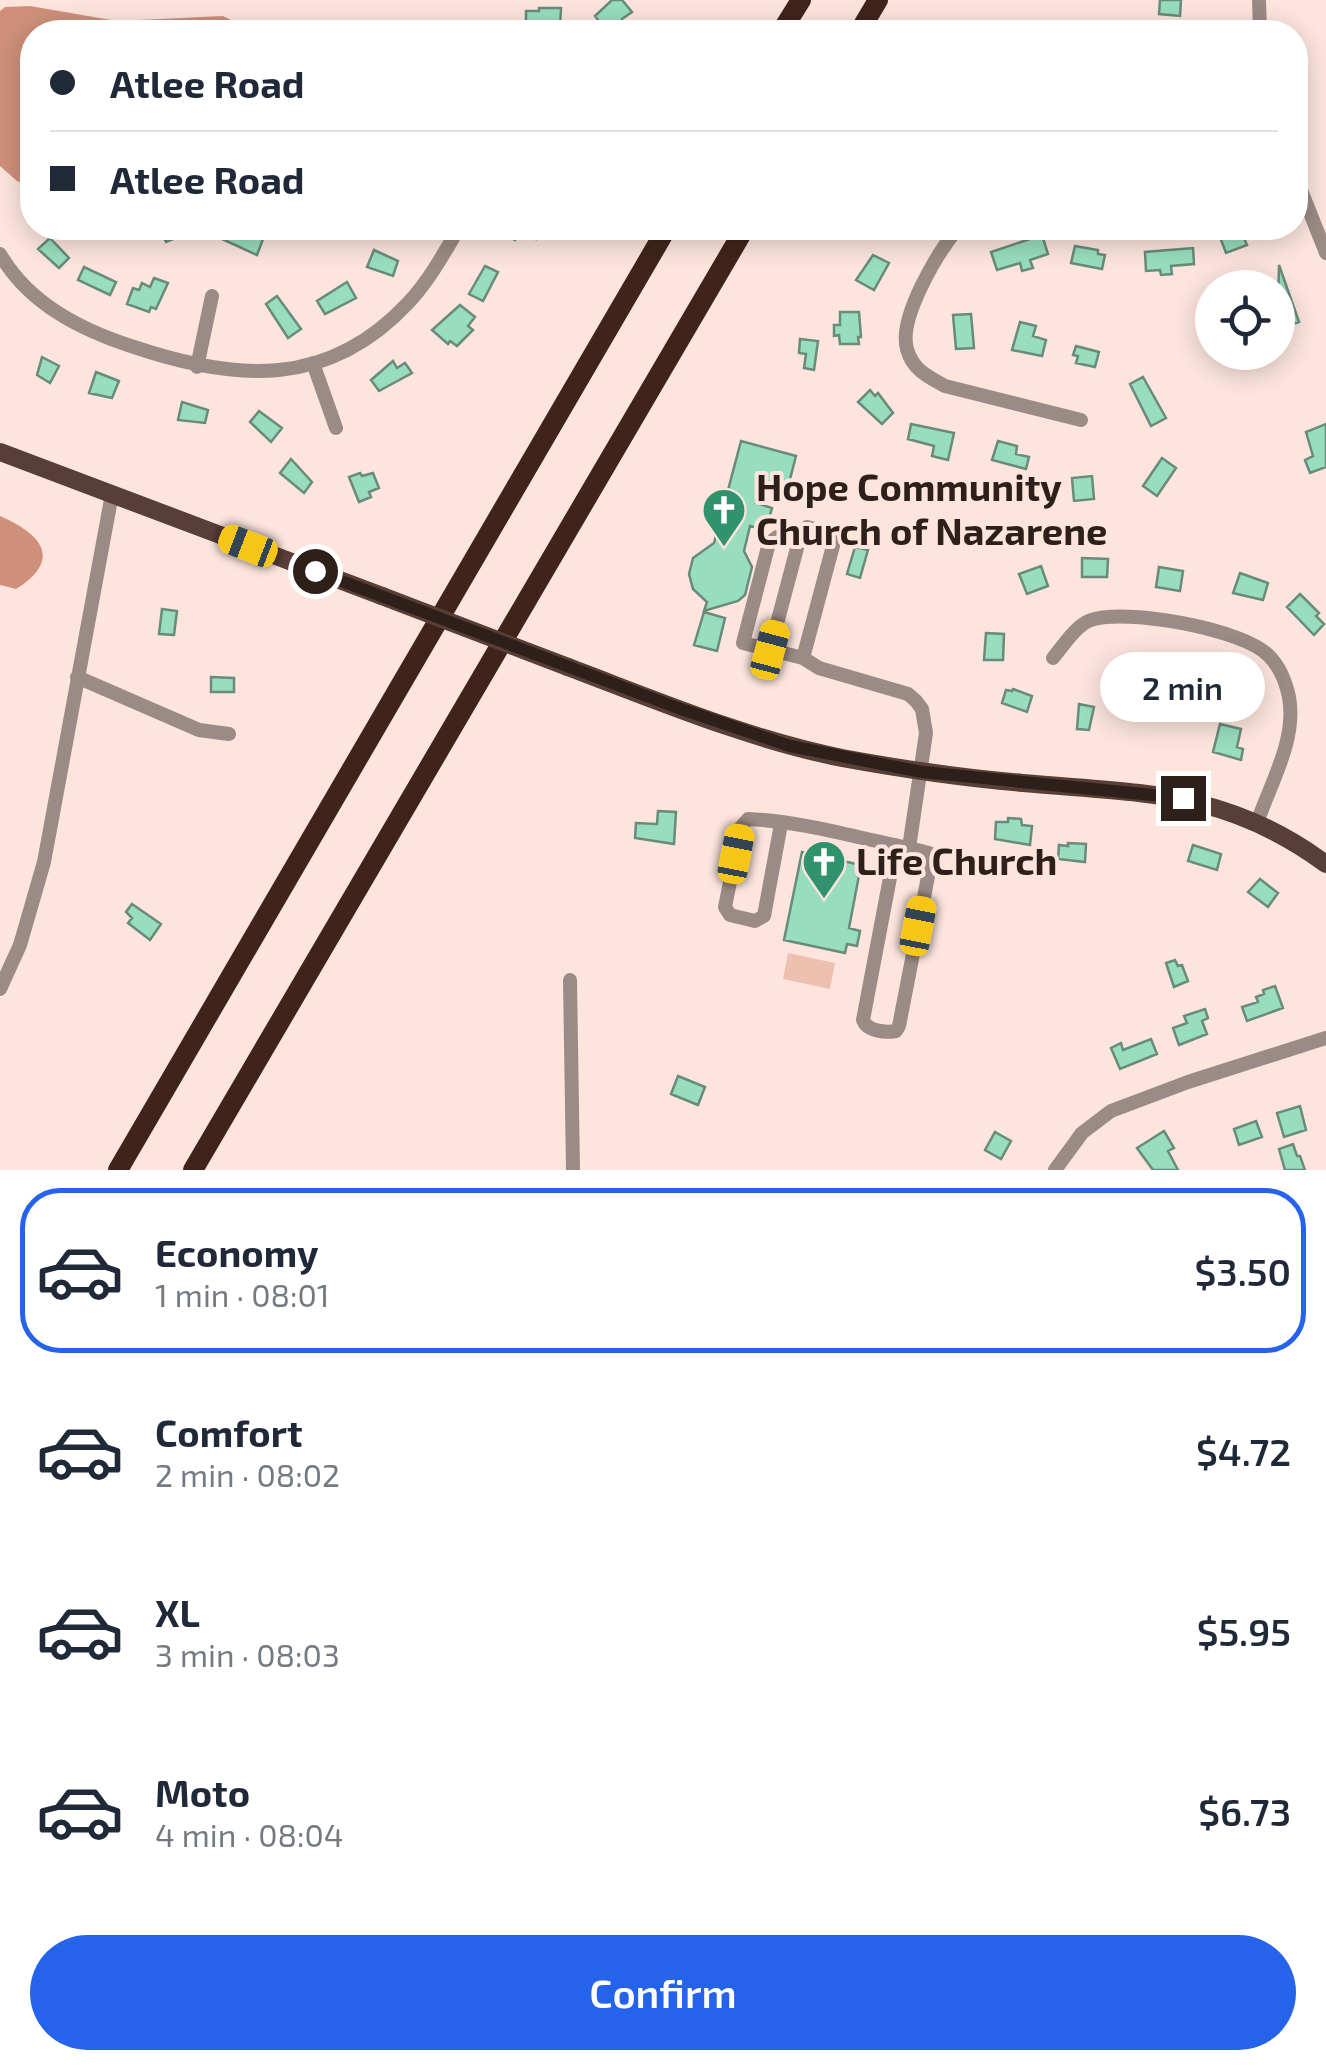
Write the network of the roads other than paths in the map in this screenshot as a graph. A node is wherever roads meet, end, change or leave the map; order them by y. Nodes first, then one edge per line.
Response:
1 (1308, 208) edge
2 (447, 240) edge
3 (661, 240) edge
4 (738, 240) edge
5 (950, 240) edge
6 (1326, 253) edge
7 (2, 263) edge
8 (212, 296) dead end
9 (313, 362) junction
10 (197, 367) junction
11 (1081, 420) dead end
12 (336, 428) dead end
13 (0, 452) edge
14 (112, 494) junction
15 (799, 542) junction
16 (770, 650) junction
17 (803, 658) junction
18 (1053, 658) dead end
19 (78, 677) junction
20 (230, 734) dead end
21 (922, 772) junction
22 (1257, 823) junction
23 (781, 824) junction
24 (902, 847) junction
25 (1326, 864) edge
26 (570, 980) dead end
27 (0, 988) edge
28 (1326, 1038) edge
29 (118, 1170) edge
30 (193, 1170) edge
31 (573, 1170) edge
32 (1055, 1170) edge

1 - 6 street
2 - 9 street
3 - 29 highway
4 - 30 highway
5 - 11 street
7 - 10 street
8 - 10 street
9 - 10 street
9 - 12 street
13 - 14 main road
14 - 19 street
14 - 21 main road, bridge
15 - 16 street
15 - 16 street
15 - 17 street
16 - 17 street
17 - 21 street
18 - 22 street
19 - 20 street
19 - 27 street
21 - 22 main road
21 - 24 street
22 - 25 main road
23 - 23 street
23 - 24 street
24 - 24 street
26 - 31 street
28 - 32 street

